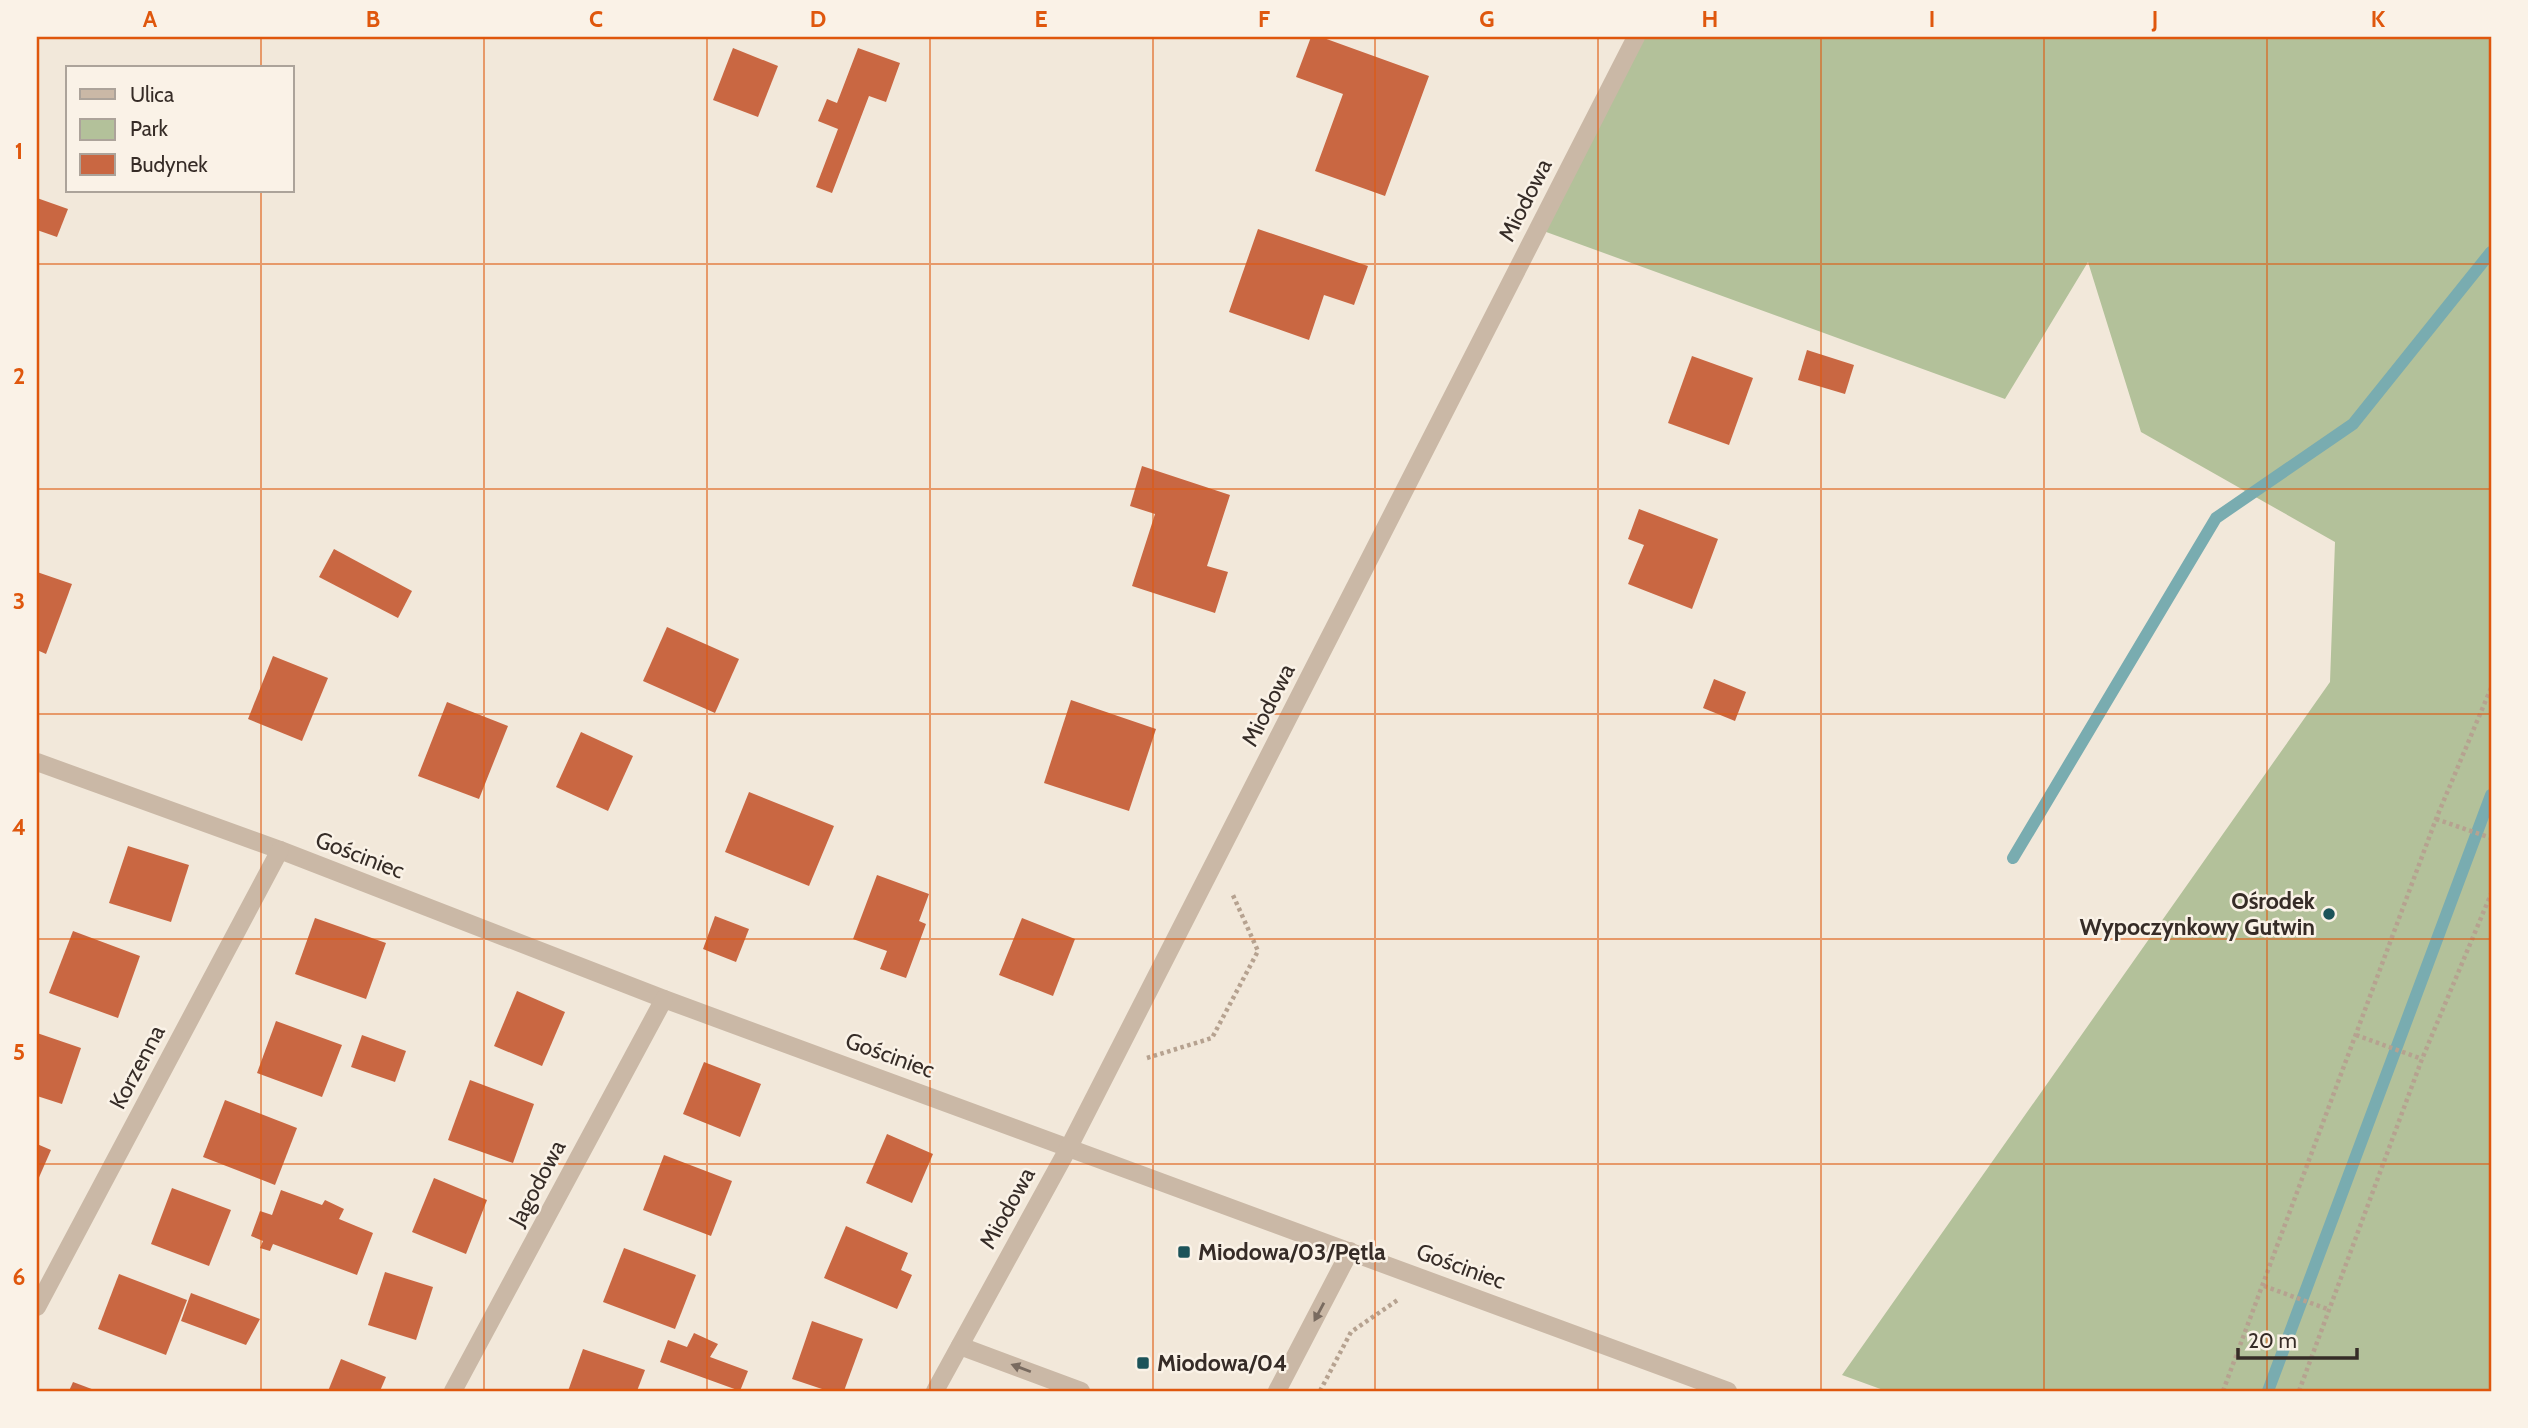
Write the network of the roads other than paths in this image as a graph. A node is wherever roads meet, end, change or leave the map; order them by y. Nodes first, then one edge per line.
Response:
1 (1636, 37) edge
2 (37, 762) edge
3 (280, 850) junction
4 (664, 999) junction
5 (1069, 1147) junction
6 (1350, 1251) junction
7 (37, 1307) edge
8 (960, 1346) junction
9 (453, 1391) edge
10 (935, 1391) edge
11 (1081, 1391) edge
12 (1277, 1391) edge
13 (1728, 1391) edge

1 - 5 street, Miodowa
2 - 3 street, Gościniec
3 - 4 street, Gościniec
3 - 7 street, Korzenna
4 - 5 street, Gościniec
4 - 9 street, Jagodowa
5 - 6 street, Gościniec
5 - 8 street, Miodowa
6 -> 12 street
6 - 13 street, Gościniec
8 - 10 street, Miodowa
11 -> 8 street

